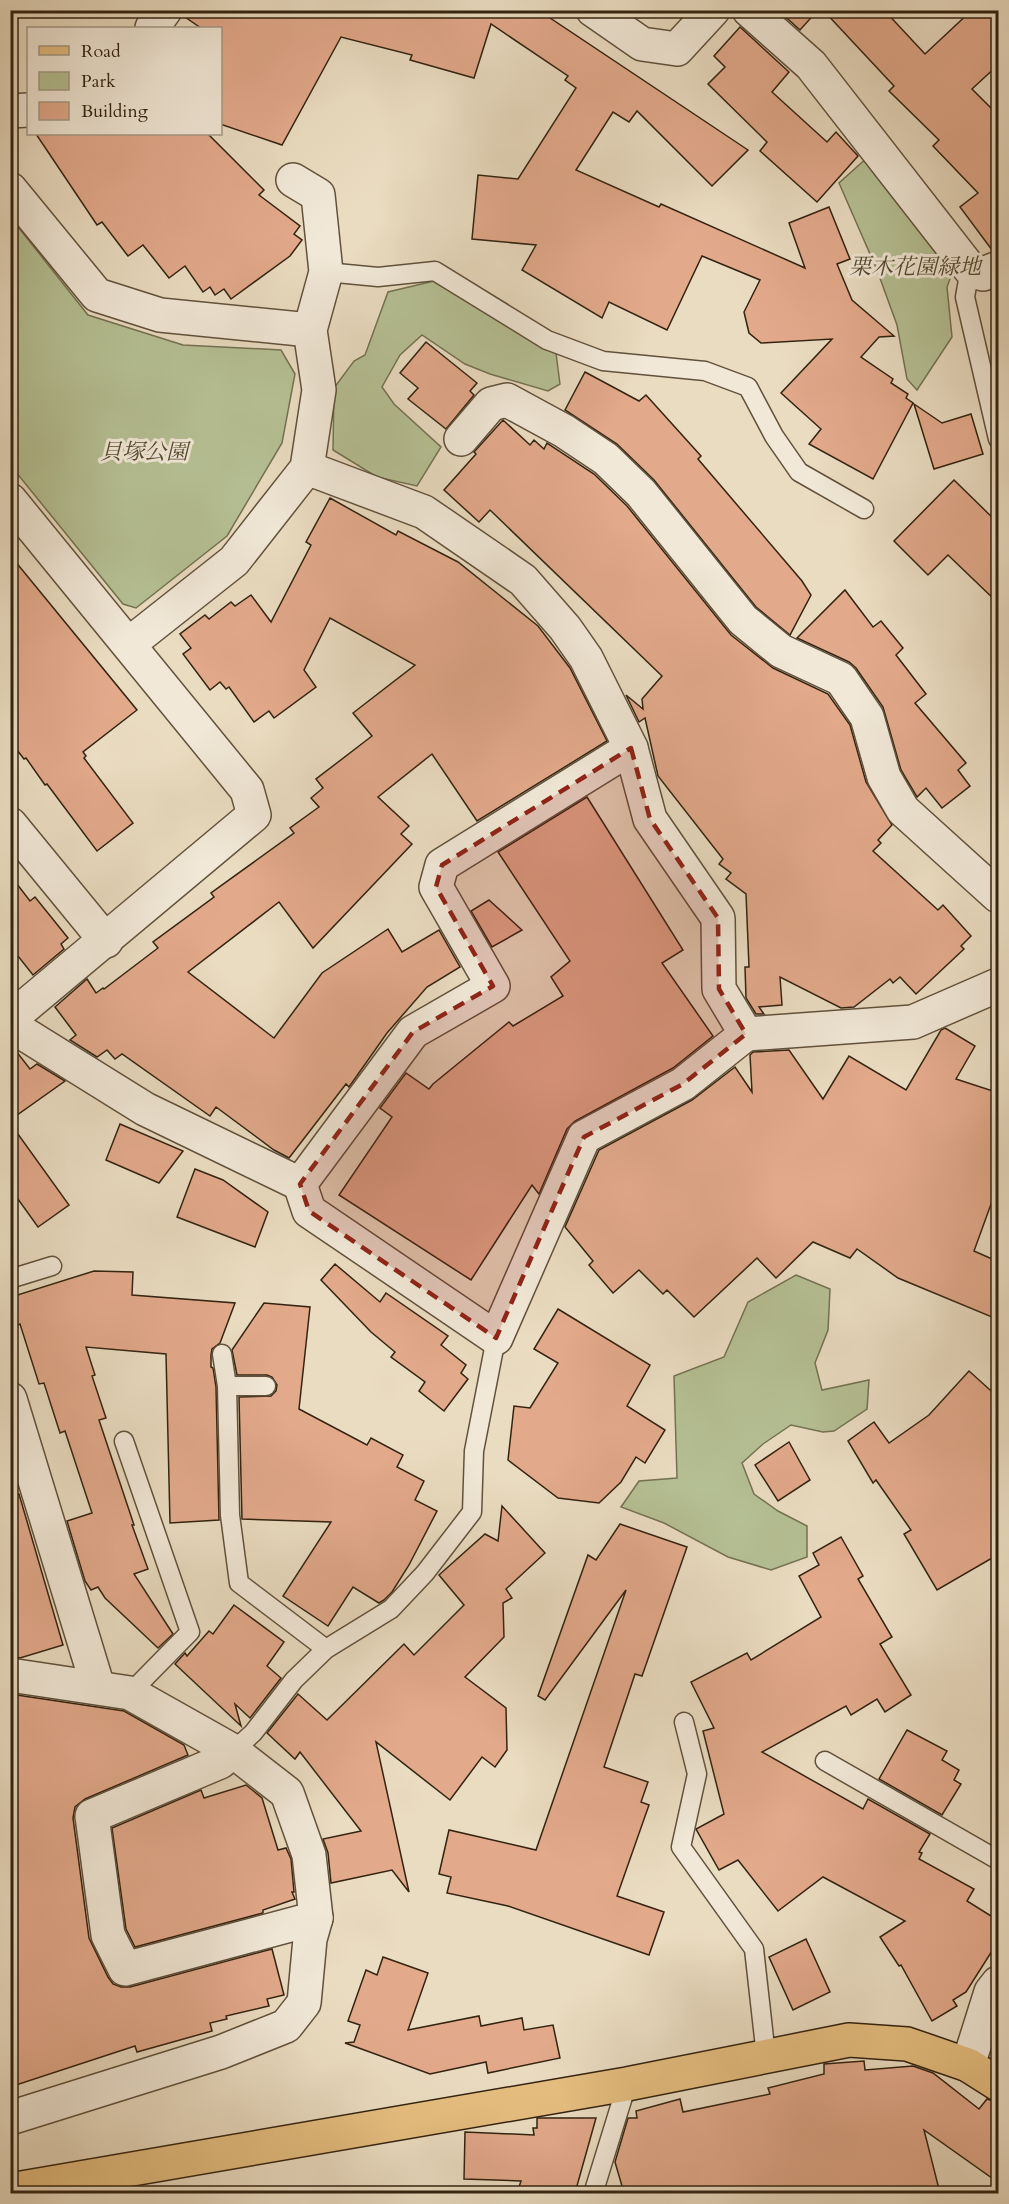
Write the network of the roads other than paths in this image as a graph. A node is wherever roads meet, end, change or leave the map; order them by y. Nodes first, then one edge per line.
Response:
1 (165, 10) edge
2 (593, 10) edge
3 (713, 10) edge
4 (749, 10) edge
5 (153, 27) edge
6 (27, 110) edge
7 (10, 111) edge
8 (293, 180) dead end
9 (10, 189) edge
10 (984, 268) edge
11 (326, 272) junction
12 (310, 330) junction
13 (461, 439) dead end
14 (999, 439) edge
15 (307, 468) junction
16 (10, 500) edge
17 (864, 508) dead end
18 (129, 644) junction
19 (632, 748) junction
20 (10, 824) edge
21 (999, 896) edge
22 (106, 941) junction
23 (999, 985) edge
24 (10, 1019) edge
25 (10, 1025) edge
26 (746, 1034) junction
27 (300, 1184) junction
28 (52, 1266) dead end
29 (10, 1282) edge
30 (496, 1338) junction
31 (222, 1354) dead end
32 (227, 1386) junction
33 (266, 1386) dead end
34 (10, 1399) edge
35 (124, 1441) dead end
36 (326, 1649) junction
37 (10, 1675) edge
38 (98, 1687) junction
39 (130, 1693) junction
40 (684, 1722) dead end
41 (233, 1750) junction
42 (825, 1761) dead end
43 (999, 1860) edge
44 (316, 1918) junction
45 (999, 1983) edge
46 (766, 2056) junction
47 (969, 2065) junction
48 (627, 2084) junction
49 (999, 2084) edge
50 (10, 2118) edge
51 (10, 2190) edge
52 (593, 2193) edge

1 - 5 street
2 - 3 street
4 - 10 street
6 - 7 street
8 - 11 street
9 - 12 street
10 - 14 lane
11 - 12 street
11 - 17 lane
12 - 15 street
13 - 21 street
15 - 18 street
15 - 19 street
16 - 18 street
18 - 22 street
19 - 26 street
19 - 27 street
20 - 22 street
22 - 24 street
23 - 26 street
25 - 27 street
26 - 30 street
27 - 30 street
28 - 29 lane
30 - 36 lane
31 - 32 lane
32 - 33 lane
32 - 36 lane
34 - 38 street
35 - 39 lane
36 - 41 lane
37 - 38 street
38 - 39 street
39 - 41 street
40 - 46 lane
41 - 44 street
41 - 44 street
42 - 43 lane
44 - 50 street
45 - 47 street
46 - 47 main road
46 - 48 main road
47 - 49 main road
48 - 51 main road
48 - 52 lane

